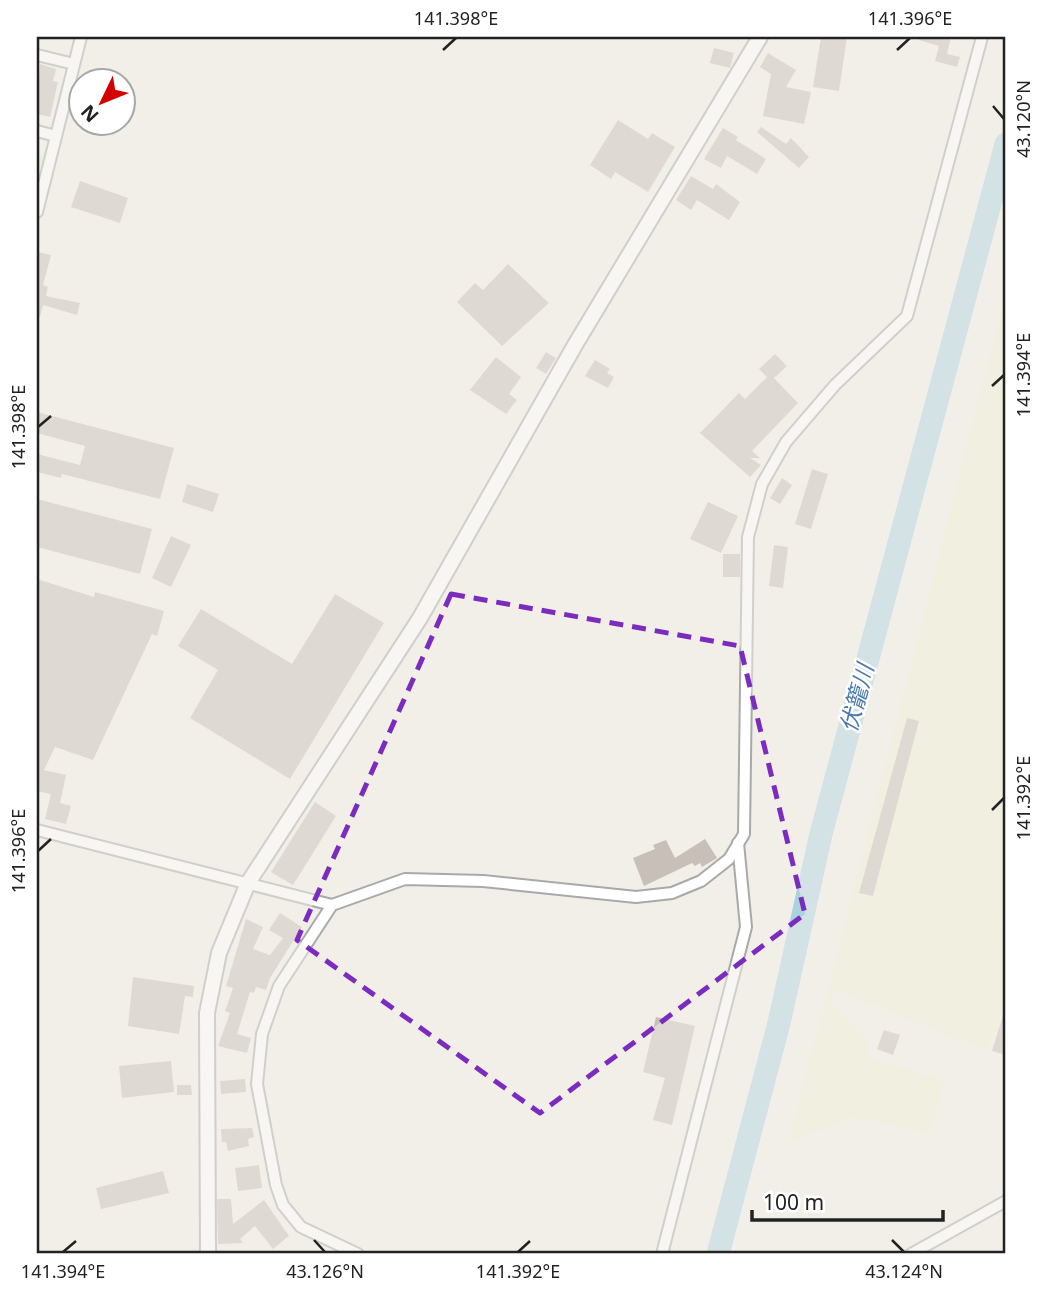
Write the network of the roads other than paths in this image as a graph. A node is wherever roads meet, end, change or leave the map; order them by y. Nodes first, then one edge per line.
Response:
1 (81, 37) edge
2 (760, 37) edge
3 (982, 37) edge
4 (37, 55) edge
5 (74, 64) junction
6 (37, 131) edge
7 (56, 136) junction
8 (37, 206) edge
9 (37, 830) edge
10 (738, 843) junction
11 (248, 883) junction
12 (332, 905) junction
13 (1006, 1201) edge
14 (208, 1254) edge
15 (358, 1254) edge
16 (662, 1254) edge
17 (911, 1254) edge

1 - 5 street
2 - 11 street
3 - 10 street
4 - 5 street
5 - 7 street
6 - 7 street
7 - 8 street
9 - 11 street
10 - 12 street
10 - 16 street
11 - 12 street
11 - 14 street
12 - 15 street
13 - 17 street

